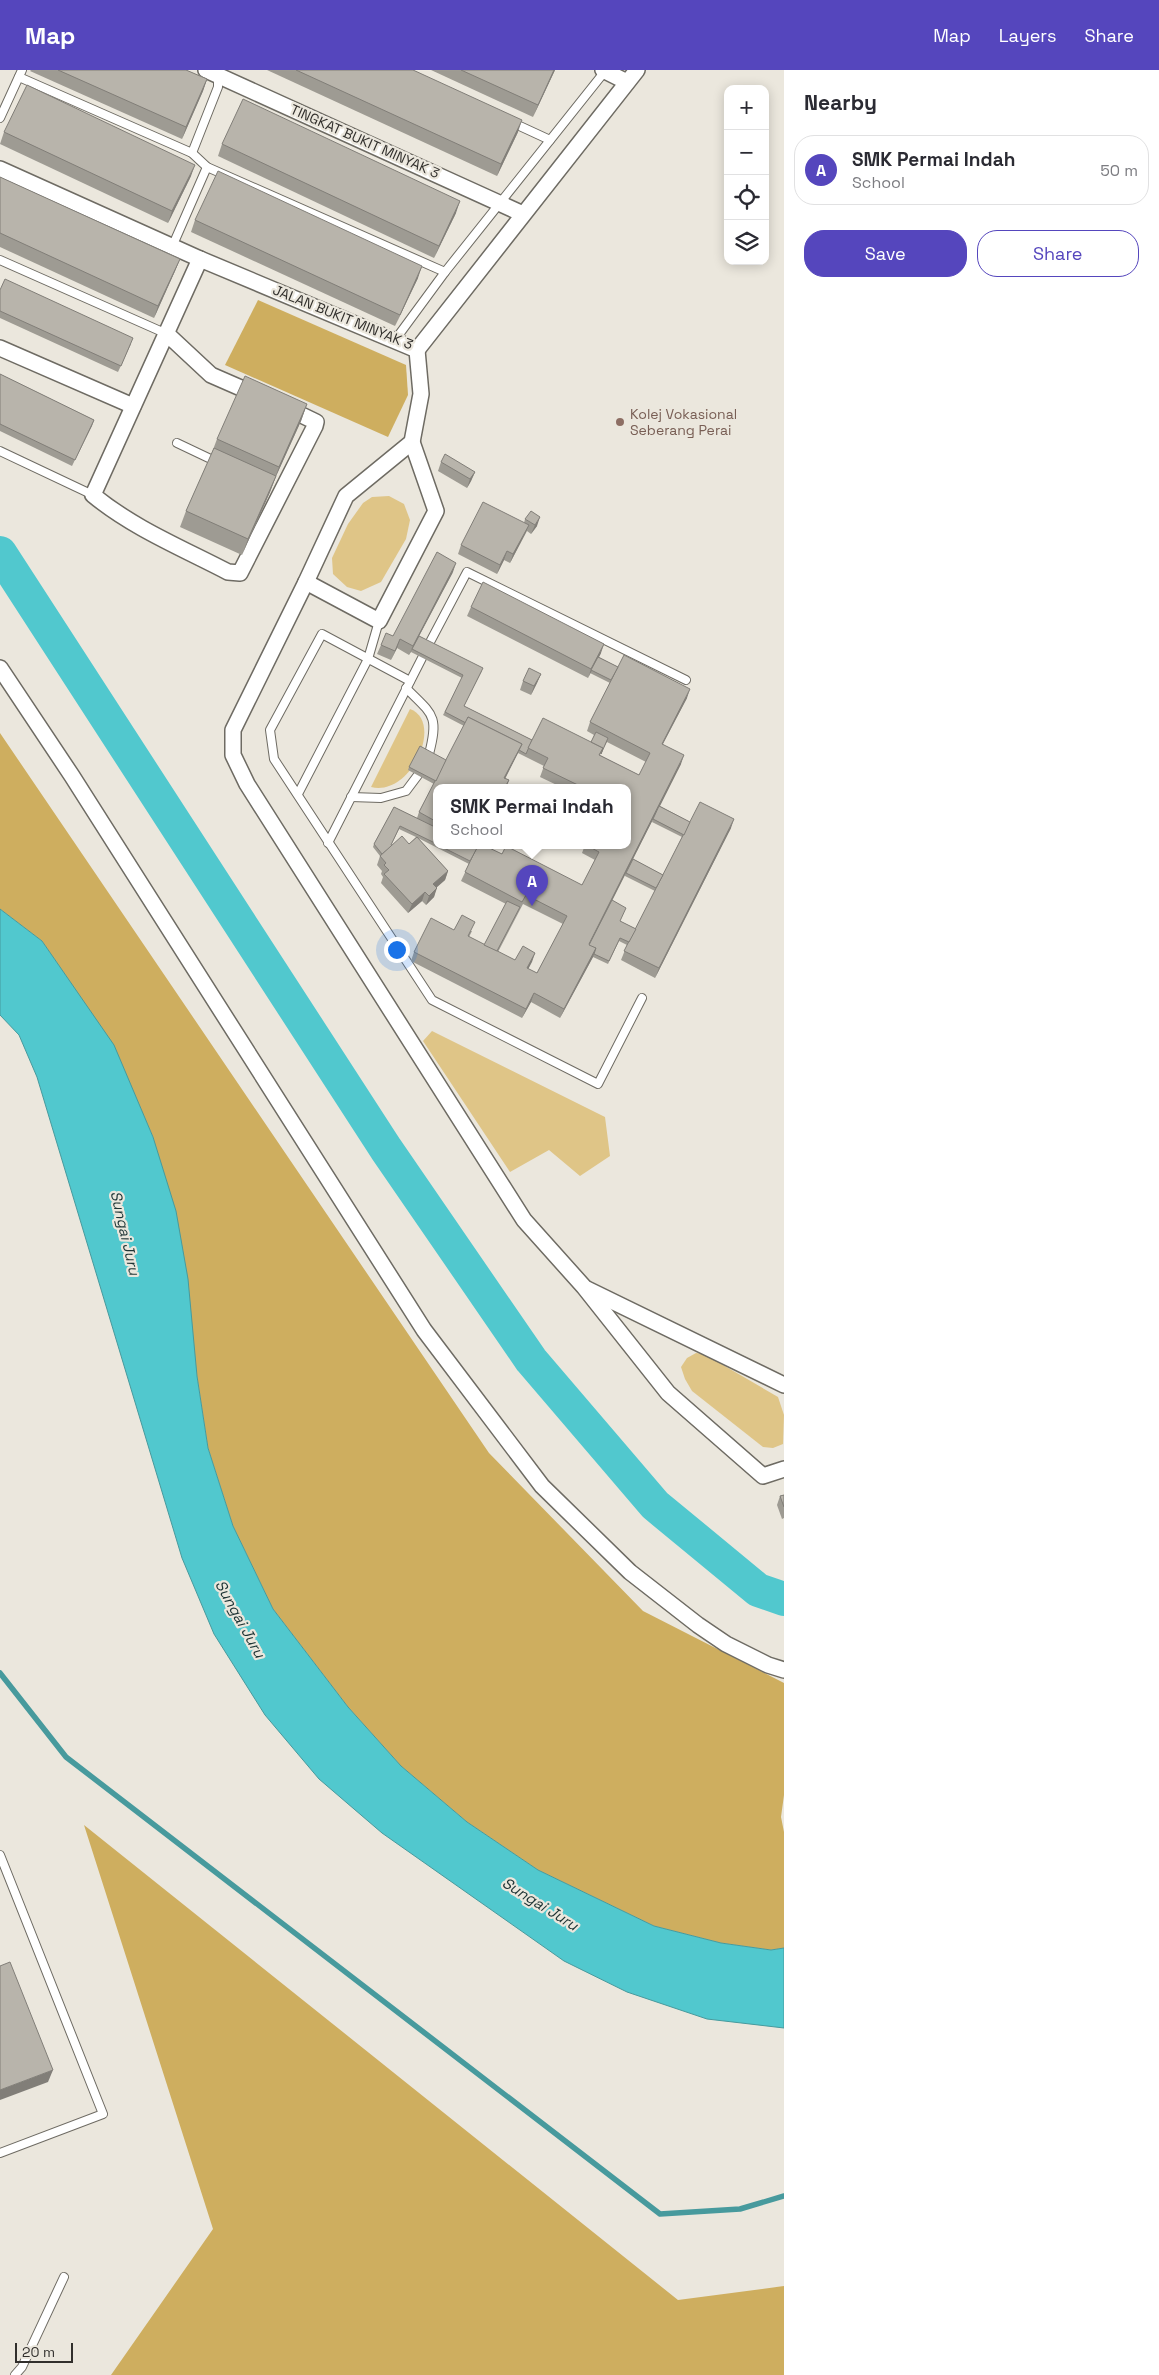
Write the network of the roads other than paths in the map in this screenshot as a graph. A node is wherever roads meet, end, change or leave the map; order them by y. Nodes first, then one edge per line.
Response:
1 (605, 70) edge
2 (214, 72) edge
3 (20, 73) edge
4 (632, 76) edge
5 (0, 118) edge
6 (506, 120) edge
7 (550, 140) junction
8 (192, 153) junction
9 (207, 166) junction
10 (0, 169) edge
11 (500, 202) junction
12 (523, 214) junction
13 (172, 247) junction
14 (200, 259) junction
15 (0, 260) edge
16 (445, 272) junction
17 (167, 334) junction
18 (395, 340) junction
19 (0, 348) edge
20 (417, 350) junction
21 (133, 406) junction
22 (412, 442) junction
23 (177, 443) dead end
24 (0, 451) edge
25 (228, 468) edge
26 (93, 495) junction
27 (306, 582) junction
28 (379, 620) junction
29 (429, 644) edge
30 (422, 658) edge
31 (368, 659) junction
32 (0, 668) edge
33 (686, 680) dead end
34 (408, 685) junction
35 (429, 754) edge
36 (418, 775) edge
37 (298, 794) junction
38 (351, 797) junction
39 (328, 843) junction
40 (642, 998) dead end
41 (584, 1287) junction
42 (784, 1385) edge
43 (784, 1469) edge
44 (784, 1670) edge
45 (0, 1855) edge
46 (0, 2153) edge
47 (64, 2277) dead end
48 (15, 2375) edge

1 - 4 street
1 - 7 lane
2 - 8 lane
2 - 11 street, TINGKAT BUKIT MINYAK 3
3 - 5 lane
3 - 8 lane
4 - 12 street, JALAN BUKIT MINYAK 3
6 - 7 lane
7 - 11 lane
8 - 9 lane
9 - 13 lane
9 - 16 lane
10 - 13 street, JALAN BUKIT MINYAK 3
11 - 12 street, TINGKAT BUKIT MINYAK 3
11 - 16 lane
12 - 20 street, JALAN BUKIT MINYAK 3
13 - 14 street, JALAN BUKIT MINYAK 3
14 - 17 street
14 - 18 street, JALAN BUKIT MINYAK 3
15 - 17 lane
16 - 18 lane
17 - 21 street
17 - 26 street
18 - 20 street, JALAN BUKIT MINYAK 3
19 - 21 street
20 - 22 street
21 - 26 street
22 - 27 street
22 - 28 street
23 - 25 lane
24 - 26 lane
27 - 28 street
27 - 41 street
28 - 31 lane
29 - 33 lane
30 - 34 lane
31 - 34 lane
31 - 37 lane
31 - 37 lane
32 - 44 street
34 - 35 lane
34 - 38 lane
36 - 38 lane
37 - 39 lane
38 - 39 lane
39 - 40 lane
41 - 42 street
41 - 43 street
45 - 46 lane
47 - 48 lane

